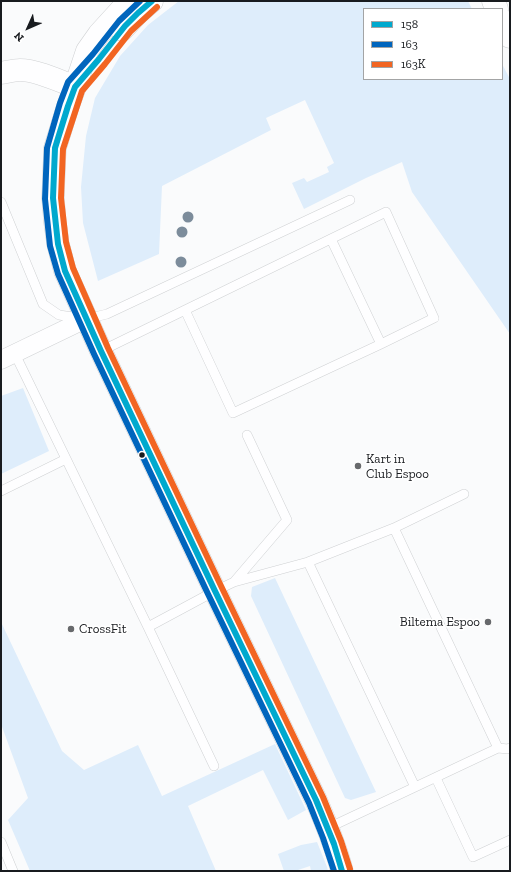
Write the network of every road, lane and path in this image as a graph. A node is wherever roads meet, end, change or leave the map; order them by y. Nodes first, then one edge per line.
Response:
1 (129, 1) edge
2 (152, 1) edge
3 (503, 22) edge
4 (510, 37) edge
5 (1, 73) edge
6 (75, 87) junction
7 (350, 200) dead end
8 (1, 202) edge
9 (331, 239) junction
10 (185, 310) junction
11 (86, 319) junction
12 (381, 344) junction
13 (101, 351) junction
14 (8, 357) edge
15 (247, 435) dead end
16 (66, 459) junction
17 (1, 491) edge
18 (464, 494) dead end
19 (394, 528) junction
20 (308, 562) junction
21 (224, 587) junction
22 (148, 627) junction
23 (498, 748) junction
24 (510, 748) edge
25 (214, 766) dead end
26 (436, 778) junction
27 (415, 787) junction
28 (328, 828) junction
29 (510, 840) edge
30 (1, 842) edge
31 (13, 871) edge
32 (342, 871) edge

1 - 6 main road
2 - 6 main road
3 - 4 main road
5 - 6 main road
6 - 11 main road
7 - 11 lane
8 - 11 lane
9 - 10 lane
9 - 12 lane
9 - 12 lane
10 - 12 lane
10 - 13 lane
11 - 13 main road
11 - 14 street
13 - 21 main road
14 - 16 lane
15 - 21 lane
16 - 17 lane
16 - 22 lane
18 - 19 lane
19 - 20 lane
19 - 23 lane
20 - 21 lane
20 - 27 lane
21 - 22 lane
21 - 28 main road
22 - 25 lane
23 - 24 lane
23 - 26 lane
26 - 27 lane
26 - 29 lane
27 - 28 lane
28 - 32 main road
30 - 31 lane

